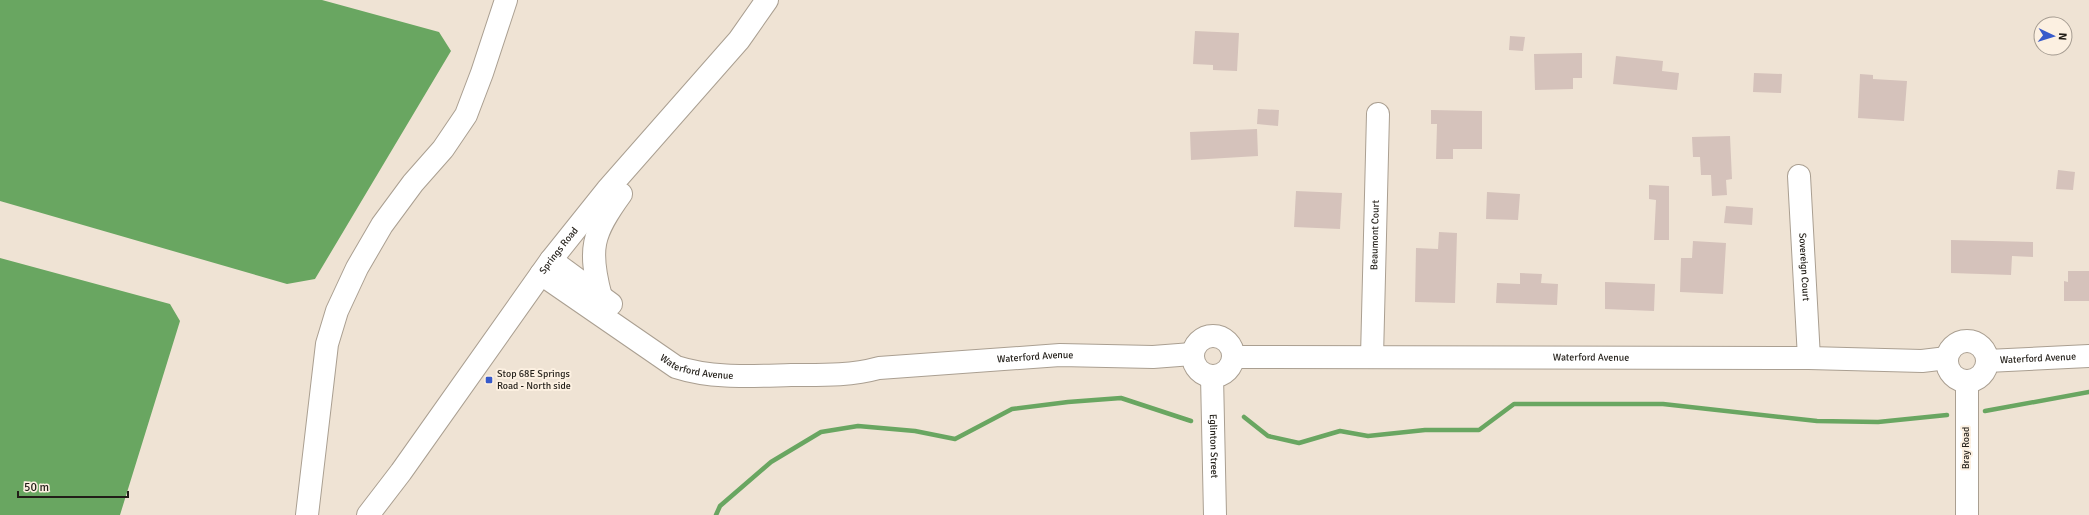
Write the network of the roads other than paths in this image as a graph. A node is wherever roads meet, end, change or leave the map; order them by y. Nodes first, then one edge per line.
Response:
1 (506, 0) edge
2 (766, 2) edge
3 (1378, 114) dead end
4 (1799, 176) dead end
5 (546, 267) junction
6 (601, 297) junction
7 (1192, 354) junction
8 (2089, 356) edge
9 (1234, 357) junction
10 (1372, 357) junction
11 (1809, 358) junction
12 (1947, 358) junction
13 (1987, 361) junction
14 (879, 368) junction
15 (1212, 376) junction
16 (1966, 382) junction
17 (307, 515) edge
18 (368, 515) edge
19 (1215, 515) edge
20 (1967, 515) edge

1 - 17 street
2 - 5 street, Springs Road
2 - 6 street
3 - 10 street, Beaumont Court
4 - 11 street, Sovereign Court
5 - 6 street, Waterford Avenue
5 - 14 street, Waterford Avenue
5 - 18 street, Springs Road
6 - 14 street, Waterford Avenue
7 - 9 street
7 - 14 street, Waterford Avenue
7 - 15 street
8 - 13 street, Waterford Avenue
9 - 10 street, Waterford Avenue
9 - 15 street
10 - 11 street, Waterford Avenue
11 - 12 street, Waterford Avenue
12 - 13 street
12 - 16 street
13 - 16 street
15 - 19 street, Eglinton Street
16 - 20 street, Bray Road

